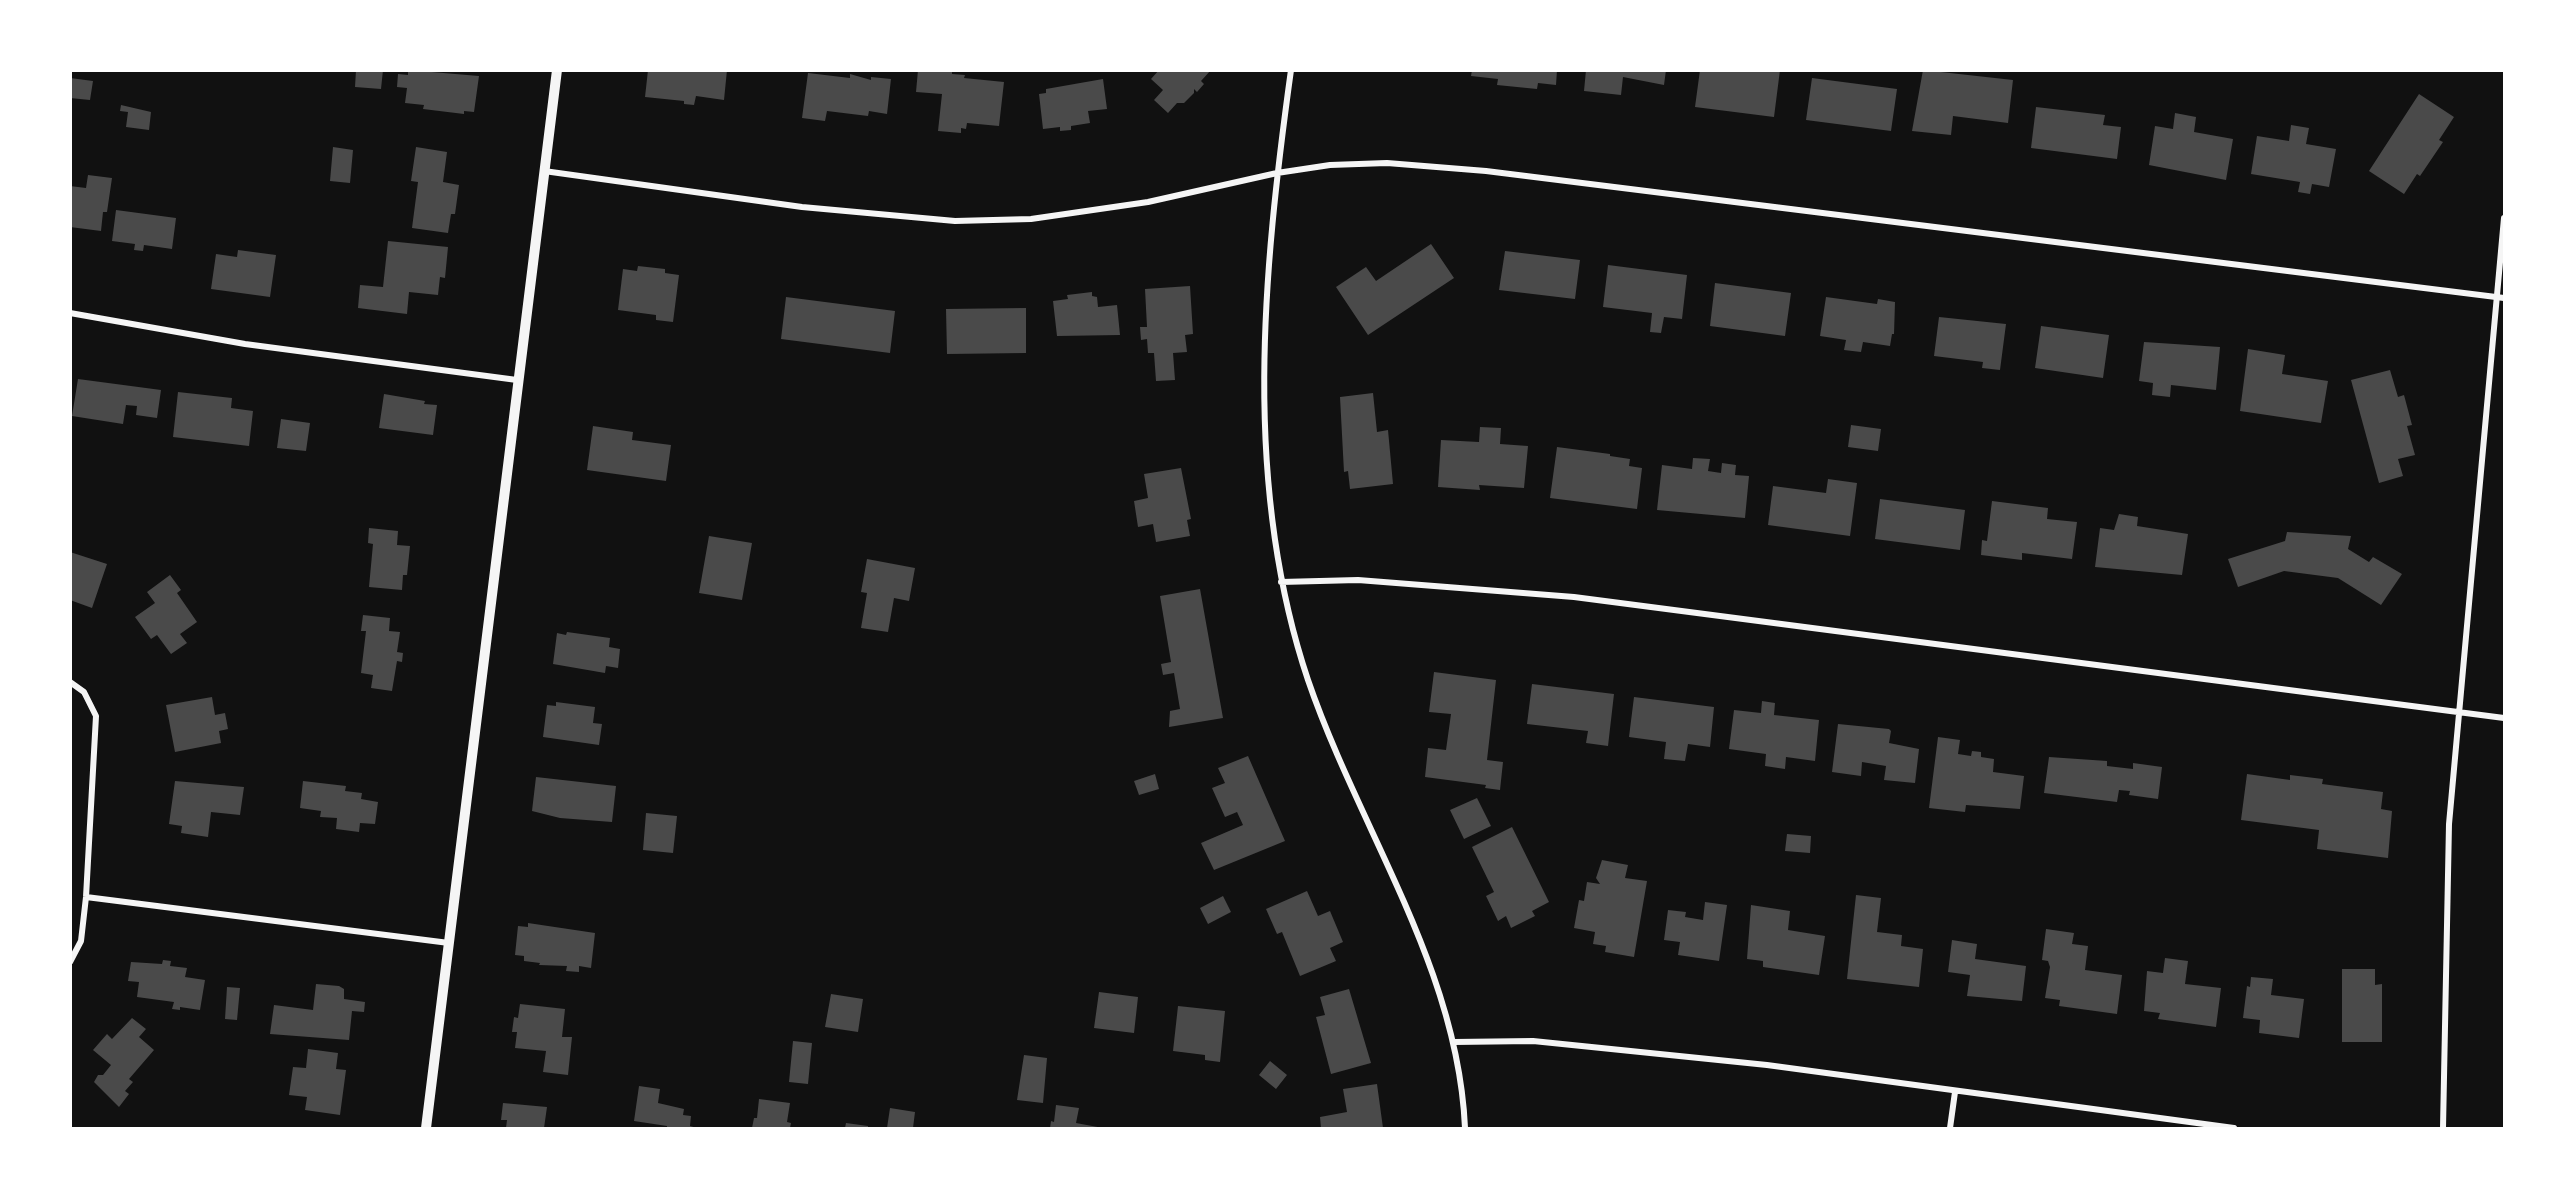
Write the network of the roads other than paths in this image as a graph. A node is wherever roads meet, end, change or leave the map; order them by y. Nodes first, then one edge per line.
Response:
1 (557, 70) edge
2 (1291, 70) edge
3 (544, 171) junction
4 (1277, 173) junction
5 (2505, 218) edge
6 (2496, 297) junction
7 (2505, 298) edge
8 (70, 313) edge
9 (517, 380) junction
10 (1281, 582) junction
11 (70, 682) edge
12 (2458, 712) junction
13 (2505, 718) edge
14 (86, 897) junction
15 (449, 943) junction
16 (70, 962) edge
17 (1454, 1042) junction
18 (1955, 1092) junction
19 (426, 1128) edge
20 (1465, 1128) edge
21 (1950, 1128) edge
22 (2234, 1128) edge
23 (2443, 1128) edge

1 - 3 street
2 - 4 street
3 - 4 street
3 - 9 street
4 - 6 street
4 - 10 street
5 - 6 street
6 - 7 street
6 - 12 street
8 - 9 street
9 - 15 street
10 - 12 street
10 - 17 street
11 - 14 street
12 - 13 street
12 - 23 street
14 - 15 street
14 - 16 street
15 - 19 street
17 - 18 street
17 - 20 street
18 - 21 street
18 - 22 street

